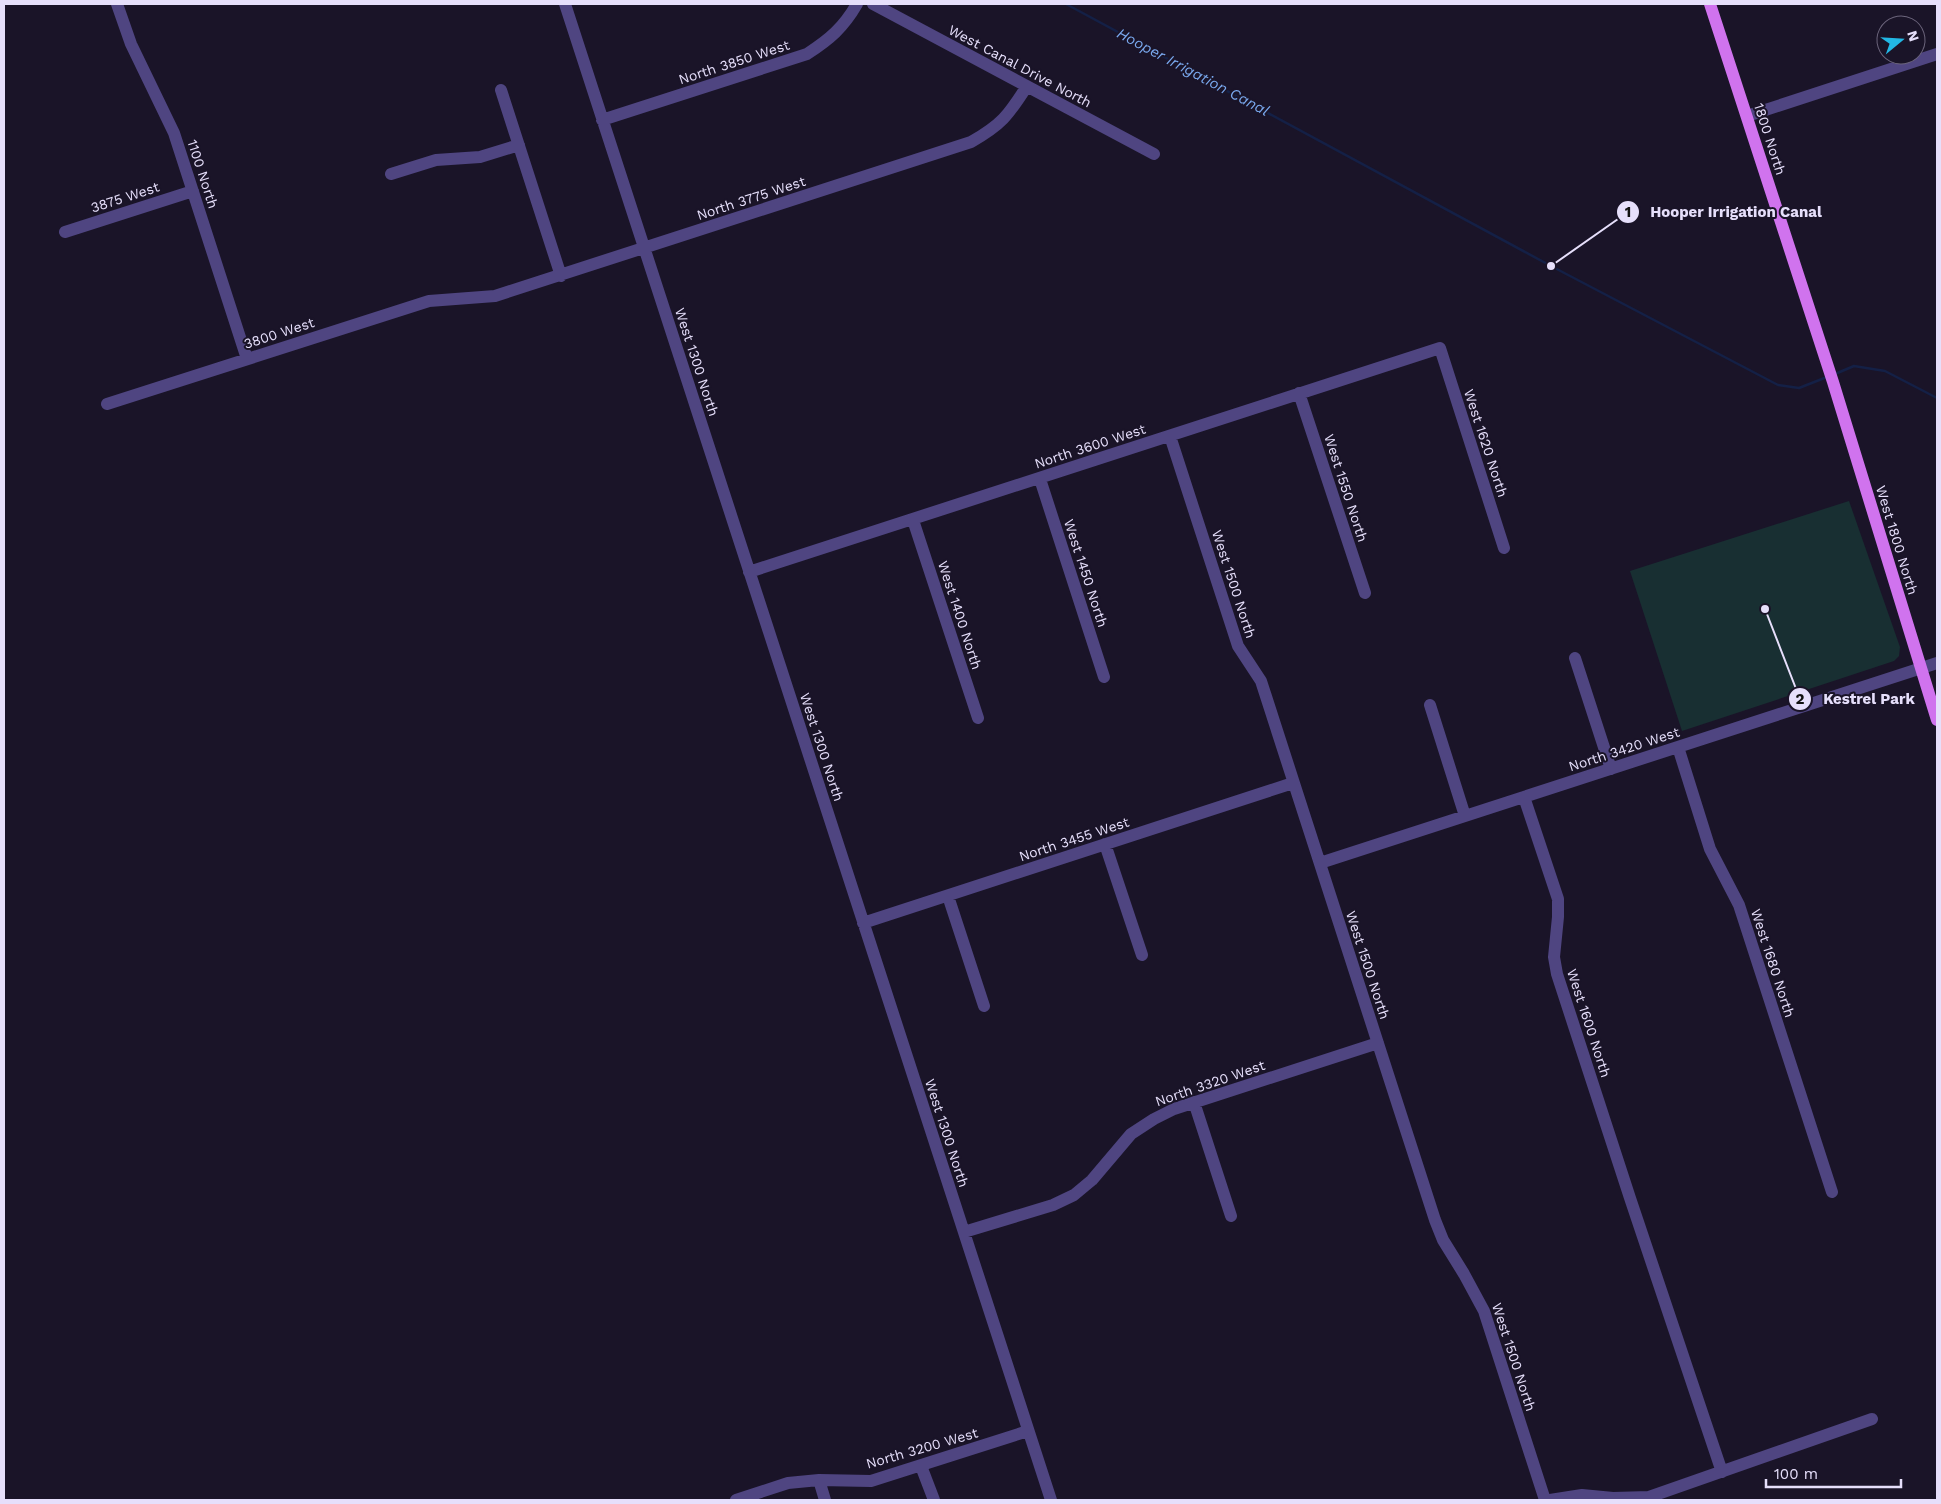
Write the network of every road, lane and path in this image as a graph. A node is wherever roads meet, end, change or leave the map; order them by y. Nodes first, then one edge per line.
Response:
1 (117, 4) edge
2 (565, 4) edge
3 (857, 4) edge
4 (873, 4) edge
5 (1710, 4) edge
6 (1937, 54) edge
7 (1027, 86) junction
8 (501, 90) dead end
9 (1747, 116) junction
10 (602, 120) junction
11 (519, 145) junction
12 (1154, 154) dead end
13 (391, 174) dead end
14 (193, 190) junction
15 (65, 232) dead end
16 (644, 248) junction
17 (560, 276) junction
18 (462, 298) joint
19 (1440, 348) joint
20 (247, 359) junction
21 (1828, 369) joint
22 (1299, 393) junction
23 (107, 404) dead end
24 (1170, 436) junction
25 (1040, 479) junction
26 (913, 520) junction
27 (1504, 548) dead end
28 (749, 572) junction
29 (1365, 593) dead end
30 (1575, 658) dead end
31 (1937, 663) edge
32 (1920, 668) junction
33 (1104, 677) dead end
34 (1430, 704) dead end
35 (978, 718) dead end
36 (1937, 720) edge
37 (1678, 747) junction
38 (1611, 768) junction
39 (1294, 783) junction
40 (1524, 797) junction
41 (1465, 816) junction
42 (1106, 844) junction
43 (1320, 863) junction
44 (948, 896) junction
45 (863, 924) junction
46 (1142, 955) dead end
47 (984, 1006) dead end
48 (1378, 1043) junction
49 (1194, 1102) junction
50 (1832, 1192) dead end
51 (1231, 1216) dead end
52 (964, 1232) junction
53 (1872, 1419) dead end
54 (1028, 1431) junction
55 (921, 1466) junction
56 (1722, 1472) junction
57 (819, 1480) junction
58 (736, 1500) edge
59 (825, 1500) edge
60 (934, 1500) edge
61 (1051, 1500) edge
62 (1544, 1500) edge
63 (1550, 1500) edge

1 - 14 street, 1100 North
2 - 10 street, West 1300 North
3 - 10 street, North 3850 West
4 - 7 street, West Canal Drive North
5 - 9 main road, 1800 North
6 - 9 street
7 - 12 street, West Canal Drive North
7 - 16 street, North 3775 West
8 - 11 street
9 - 21 main road, 1800 North
10 - 16 street, West 1300 North
11 - 13 street
11 - 17 street
14 - 15 street, 3875 West
14 - 20 street, 1100 North
16 - 17 street, North 3775 West
16 - 28 street, West 1300 North
17 - 18 street, North 3775 West
18 - 20 street, 3800 West
19 - 22 street, North 3600 West
19 - 27 street, West 1620 North
20 - 23 street, 3800 West
21 - 32 main road, West 1800 North
22 - 24 street, North 3600 West
22 - 29 street, West 1550 North
24 - 25 street, North 3600 West
24 - 39 street, West 1500 North
25 - 26 street, North 3600 West
25 - 33 street, West 1450 North
26 - 28 street, North 3600 West
26 - 35 street, West 1400 North
28 - 45 street, West 1300 North
30 - 38 street
31 - 32 street, North 3420 West
32 - 36 main road, West 1800 North
32 - 37 street, North 3420 West
34 - 41 street
37 - 38 street, North 3420 West
37 - 50 street, West 1680 North
38 - 40 street, North 3420 West
39 - 42 street, North 3455 West
39 - 43 street, West 1500 North
40 - 41 street, North 3420 West
40 - 56 street, West 1600 North
41 - 43 street, North 3420 West
42 - 44 street, North 3455 West
42 - 46 street
43 - 48 street, West 1500 North
44 - 45 street, North 3455 West
44 - 47 street
45 - 52 street, West 1300 North
48 - 49 street, North 3320 West
48 - 62 street, West 1500 North
49 - 51 street
49 - 52 street, North 3320 West
52 - 54 street, West 1300 North
53 - 56 street
54 - 55 street, North 3200 West
54 - 61 street, West 1300 North
55 - 57 street, North 3200 West
55 - 60 street
56 - 63 street
57 - 58 street, North 3200 West
57 - 59 street

